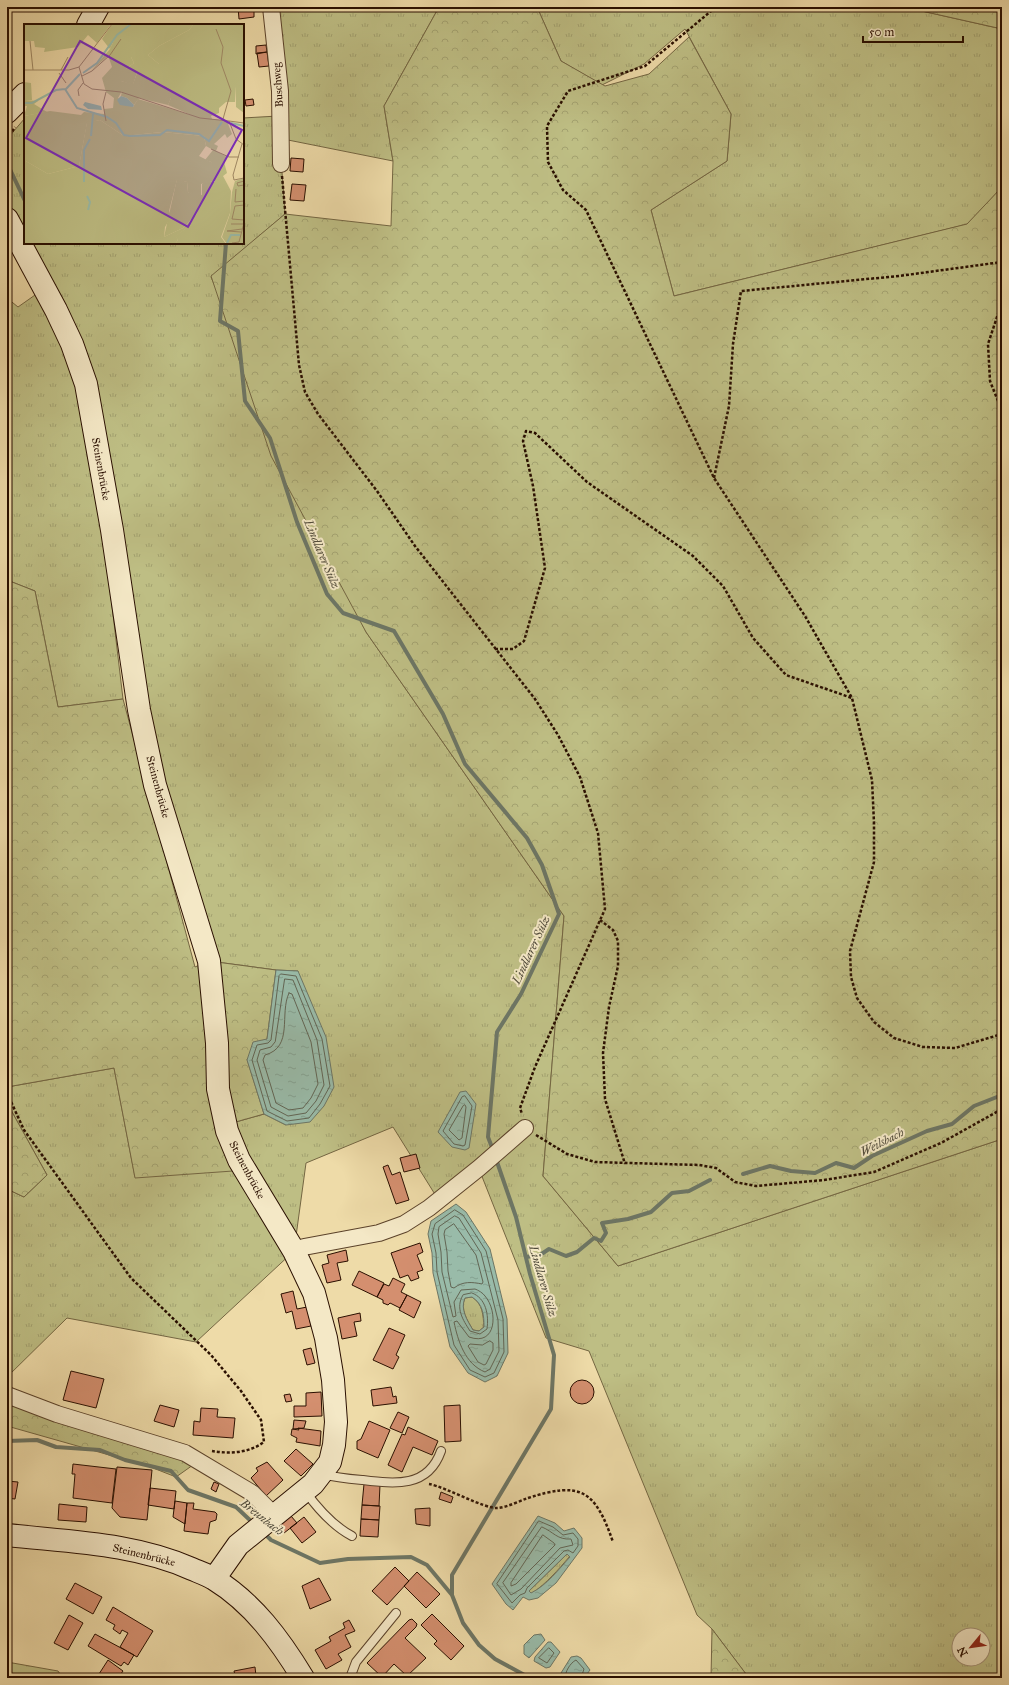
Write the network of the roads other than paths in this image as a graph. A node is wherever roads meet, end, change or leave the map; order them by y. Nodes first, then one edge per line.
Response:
1 (98, 7) edge
2 (271, 7) edge
3 (89, 24) edge
4 (24, 96) edge
5 (11, 120) edge
6 (281, 164) road end
7 (7, 219) edge
8 (525, 1128) road end
9 (294, 1251) junction
10 (7, 1396) edge
11 (441, 1450) dead end
12 (323, 1474) junction
13 (305, 1491) junction
14 (263, 1524) junction
15 (7, 1535) edge
16 (352, 1536) dead end
17 (214, 1579) junction
18 (396, 1612) dead end
19 (303, 1678) edge
20 (350, 1678) edge

1 - 3 main road
2 - 6 street, Buschweg
4 - 5 main road
7 - 9 main road, Steinenbrücke
8 - 9 street
9 - 12 main road, Steinenbrücke
10 - 14 street
11 - 12 lane
12 - 13 main road, Steinenbrücke
13 - 14 main road, Steinenbrücke
13 - 16 lane
14 - 17 main road, Steinenbrücke
15 - 17 main road, Steinenbrücke
17 - 19 main road
18 - 20 lane

